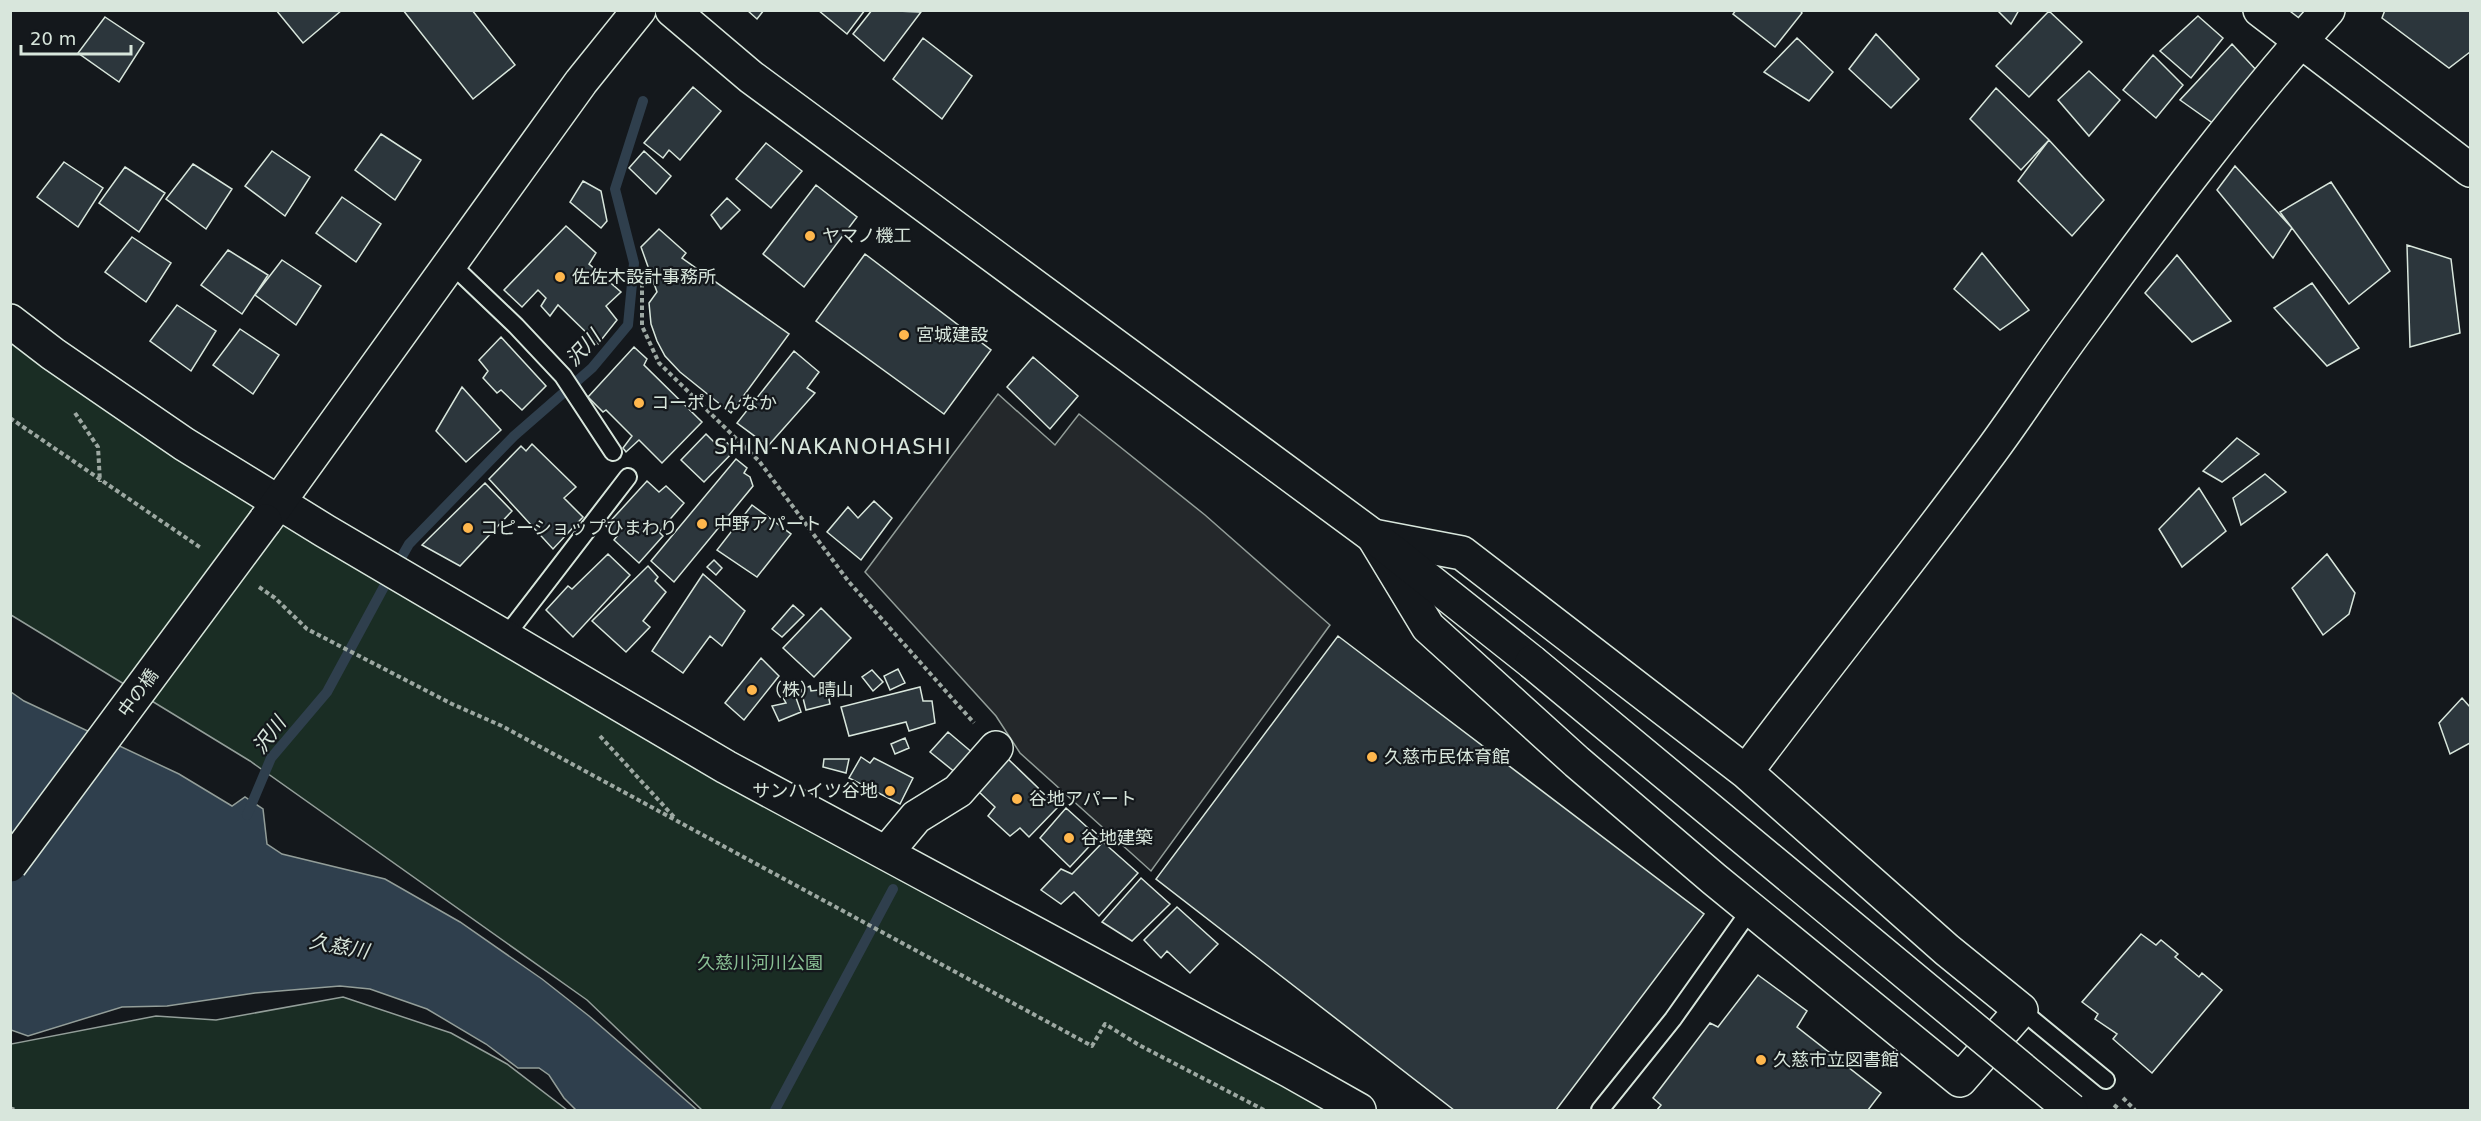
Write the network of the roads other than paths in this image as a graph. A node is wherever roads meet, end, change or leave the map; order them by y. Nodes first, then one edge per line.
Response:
1 (639, 10) edge
2 (672, 10) edge
3 (2260, 10) edge
4 (2328, 10) edge
5 (2300, 42) junction
6 (2470, 170) edge
7 (450, 263) junction
8 (10, 321) edge
9 (613, 452) dead end
10 (628, 477) dead end
11 (271, 511) junction
12 (1373, 536) junction
13 (505, 638) junction
14 (996, 748) road end
15 (1746, 772) junction
16 (886, 853) junction
17 (10, 865) edge
18 (1752, 909) junction
19 (2021, 1010) junction
20 (2106, 1080) dead end
21 (1359, 1110) edge
22 (1600, 1110) edge
23 (2071, 1110) edge

1 - 7 street, 中の橋
2 - 12 street
3 - 5 street
4 - 5 street
5 - 6 street
5 - 15 street
7 - 9 lane
7 - 11 street, 中の橋
8 - 11 street
10 - 13 lane
11 - 13 street
11 - 17 street, 中の橋, bridge
12 - 15 street
12 - 18 street
12 - 23 street, bridge
13 - 16 street
14 - 16 street
15 - 19 street
16 - 21 street
18 - 19 street
18 - 22 lane
19 - 20 lane

